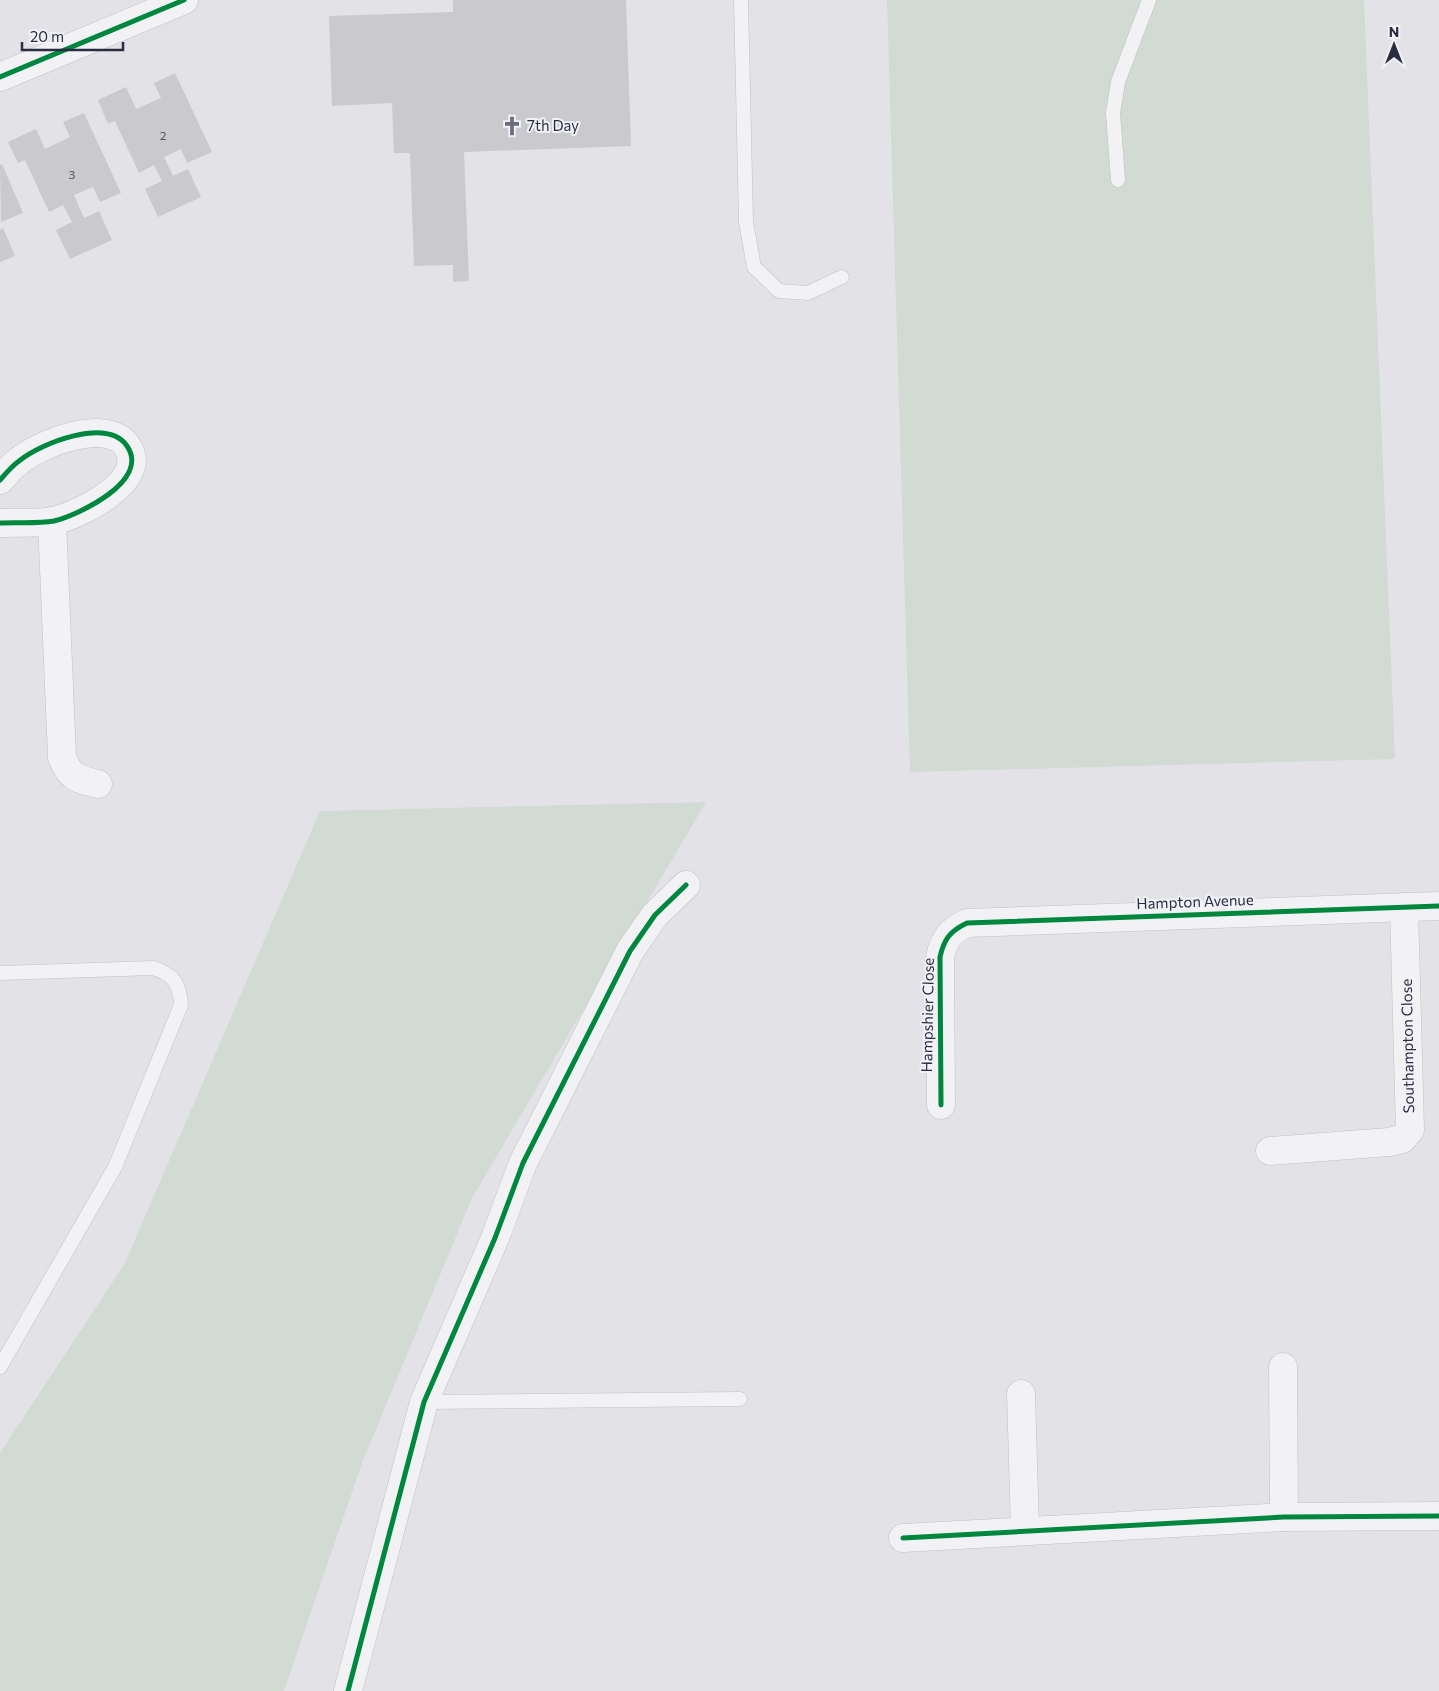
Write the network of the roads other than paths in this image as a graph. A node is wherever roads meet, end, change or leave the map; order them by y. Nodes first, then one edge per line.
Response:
1 (184, 0) edge
2 (741, 0) edge
3 (1149, 0) edge
4 (0, 77) edge
5 (1118, 180) dead end
6 (842, 277) dead end
7 (0, 480) edge
8 (52, 521) junction
9 (0, 523) edge
10 (98, 784) dead end
11 (686, 885) dead end
12 (1439, 906) edge
13 (1404, 907) junction
14 (954, 930) joint
15 (0, 973) edge
16 (941, 1105) dead end
17 (1270, 1151) dead end
18 (0, 1367) edge
19 (1283, 1368) dead end
20 (1021, 1394) dead end
21 (740, 1399) dead end
22 (424, 1402) junction
23 (1439, 1516) edge
24 (1284, 1517) junction
25 (1025, 1529) junction
26 (902, 1538) dead end
27 (348, 1691) edge

1 - 4 street
2 - 6 lane
3 - 5 lane
7 - 8 street
8 - 9 street
8 - 10 street
11 - 22 street
12 - 13 street, Hampton Avenue
13 - 14 street, Hampton Avenue
13 - 17 street, Southampton Close
14 - 16 street, Hampshier Close
15 - 18 lane
19 - 24 street
20 - 25 street
21 - 22 lane
22 - 27 street
23 - 24 street
24 - 25 street
25 - 26 street

